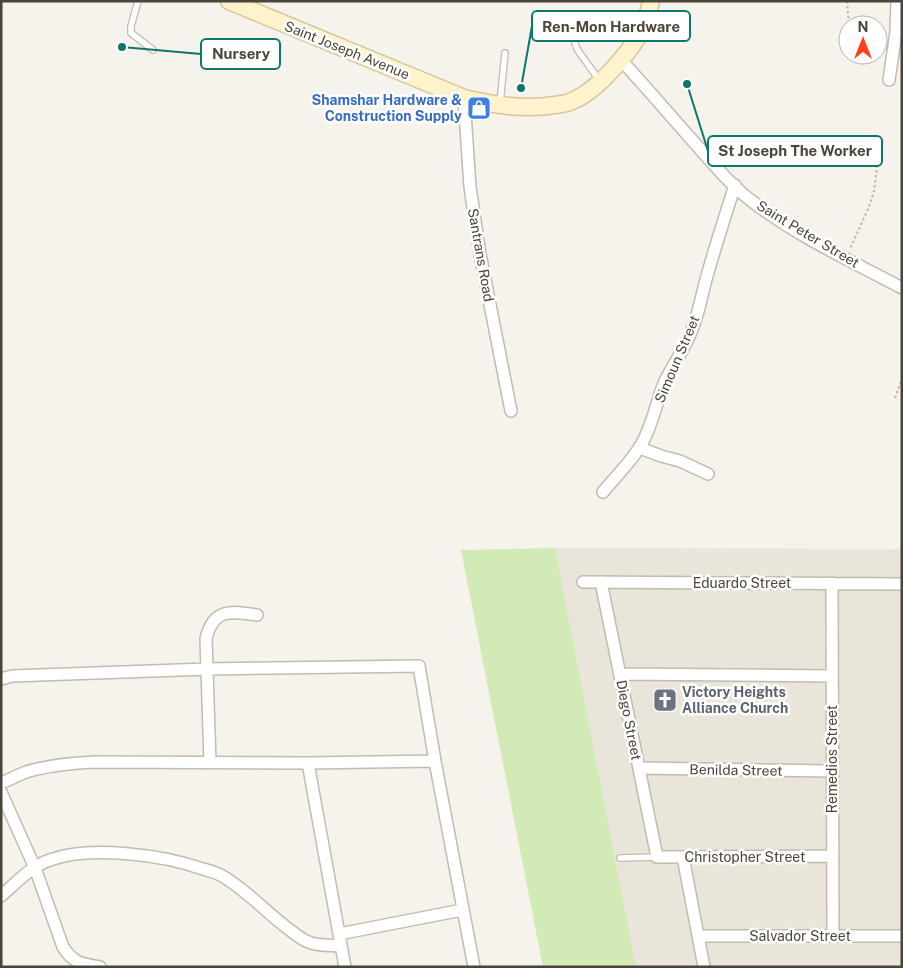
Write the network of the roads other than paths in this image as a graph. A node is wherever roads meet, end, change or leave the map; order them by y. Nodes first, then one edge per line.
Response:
1 (138, 1) edge
2 (229, 1) edge
3 (651, 1) edge
4 (897, 1) edge
5 (568, 25) dead end
6 (899, 33) edge
7 (154, 50) dead end
8 (505, 53) dead end
9 (621, 60) junction
10 (889, 80) dead end
11 (600, 81) junction
12 (464, 98) junction
13 (500, 105) junction
14 (735, 186) junction
15 (902, 288) edge
16 (902, 298) edge
17 (511, 411) dead end
18 (640, 448) junction
19 (708, 474) dead end
20 (603, 492) dead end
21 (583, 582) dead end
22 (602, 582) junction
23 (832, 583) junction
24 (902, 584) edge
25 (257, 615) dead end
26 (207, 669) junction
27 (621, 674) junction
28 (832, 676) junction
29 (1, 679) edge
30 (435, 761) junction
31 (210, 763) junction
32 (308, 763) junction
33 (638, 768) junction
34 (832, 771) junction
35 (2, 782) edge
36 (833, 856) junction
37 (657, 857) junction
38 (683, 857) junction
39 (620, 858) dead end
40 (35, 868) junction
41 (1, 896) edge
42 (462, 910) junction
43 (339, 934) junction
44 (698, 936) junction
45 (833, 936) junction
46 (902, 936) edge
47 (341, 946) junction
48 (100, 967) edge
49 (346, 967) edge
50 (474, 967) edge
51 (704, 967) edge

1 - 7 lane
2 - 12 main road, Saint Joseph Avenue
3 - 9 main road, Saint Joseph Avenue
4 - 6 street
5 - 11 lane
6 - 10 street
8 - 13 lane
9 - 11 main road, Saint Joseph Avenue
9 - 14 street, Saint Peter Street
11 - 13 main road, Saint Joseph Avenue
12 - 13 main road, Saint Joseph Avenue
12 - 17 street, Santrans Road
14 - 15 street, Saint Peter Street
14 - 18 street, Simoun Street
15 - 16 street
18 - 19 street
18 - 20 street, Simoun Street
21 - 22 street, Eduardo Street
22 - 23 street, Eduardo Street
22 - 27 street, Diego Street
23 - 24 street, Eduardo Street
23 - 28 street, Remedios Street
25 - 26 street
26 - 29 street
26 - 30 street
26 - 31 street
27 - 28 street
27 - 33 street, Diego Street
28 - 34 street, Remedios Street
30 - 32 street
30 - 42 street
31 - 32 street
31 - 35 street
32 - 43 street
33 - 34 street, Benilda Street
33 - 37 street, Diego Street
34 - 36 street, Remedios Street
35 - 40 street
36 - 38 street, Christopher Street
36 - 45 street, Remedios Street
37 - 38 street, Christopher Street
37 - 39 lane
38 - 44 street
40 - 41 street
40 - 47 street
40 - 48 street
42 - 43 street
42 - 50 street
43 - 47 street
44 - 45 street, Salvador Street
44 - 51 street
45 - 46 street, Salvador Street
47 - 49 street

